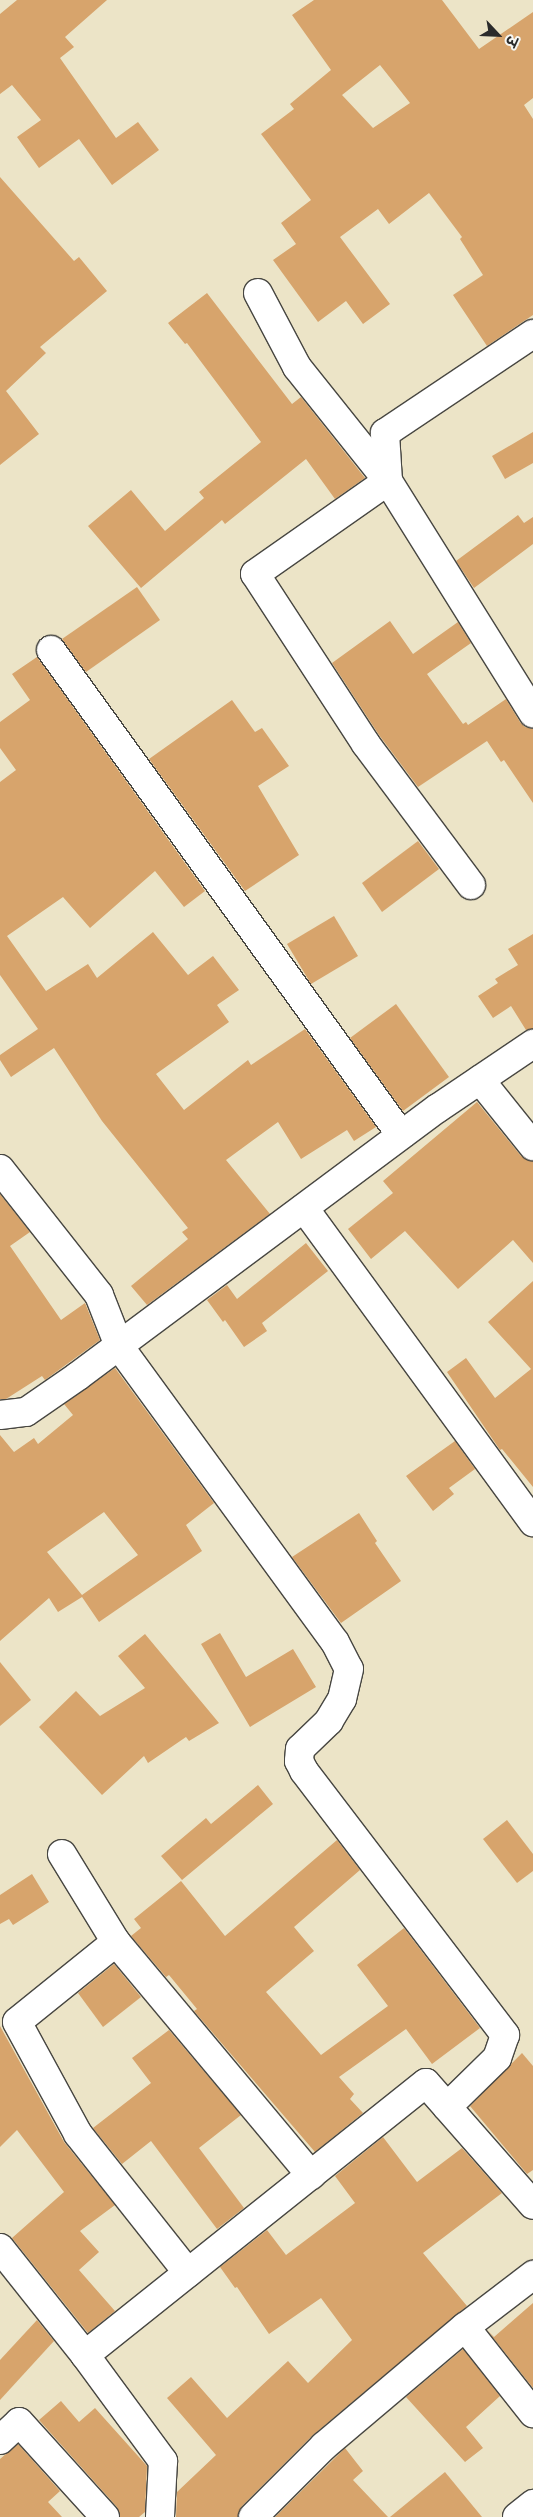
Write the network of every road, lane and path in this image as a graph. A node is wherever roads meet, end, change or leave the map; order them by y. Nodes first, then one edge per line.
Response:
1 (258, 293) dead end
2 (533, 334) edge
3 (388, 481) junction
4 (51, 650) dead end
5 (533, 713) edge
6 (471, 885) dead end
7 (533, 1044) edge
8 (480, 1080) junction
9 (401, 1135) junction
10 (533, 1146) edge
11 (0, 1168) edge
12 (304, 1208) junction
13 (119, 1346) junction
14 (0, 1415) edge
15 (533, 1522) edge
16 (62, 1854) dead end
17 (116, 1942) junction
18 (447, 2107) junction
19 (311, 2175) junction
20 (533, 2205) edge
21 (0, 2248) edge
22 (188, 2273) junction
23 (533, 2275) edge
24 (465, 2327) junction
25 (85, 2355) junction
26 (533, 2413) edge
27 (0, 2440) edge
28 (533, 2504) edge
29 (104, 2517) edge
30 (160, 2517) edge
31 (253, 2517) edge
32 (517, 2517) edge

1 - 3 street
2 - 3 street
3 - 5 street
3 - 6 street
4 - 9 street
7 - 8 street
8 - 9 street
8 - 10 street
9 - 12 street
11 - 13 street
12 - 13 street
12 - 15 street
13 - 14 street
13 - 18 street
16 - 17 street
17 - 19 street
17 - 22 street
18 - 19 street
18 - 20 street
19 - 22 street
21 - 25 street
22 - 25 street
23 - 24 street
24 - 26 street
24 - 31 street
25 - 30 street
27 - 29 street
28 - 32 street

